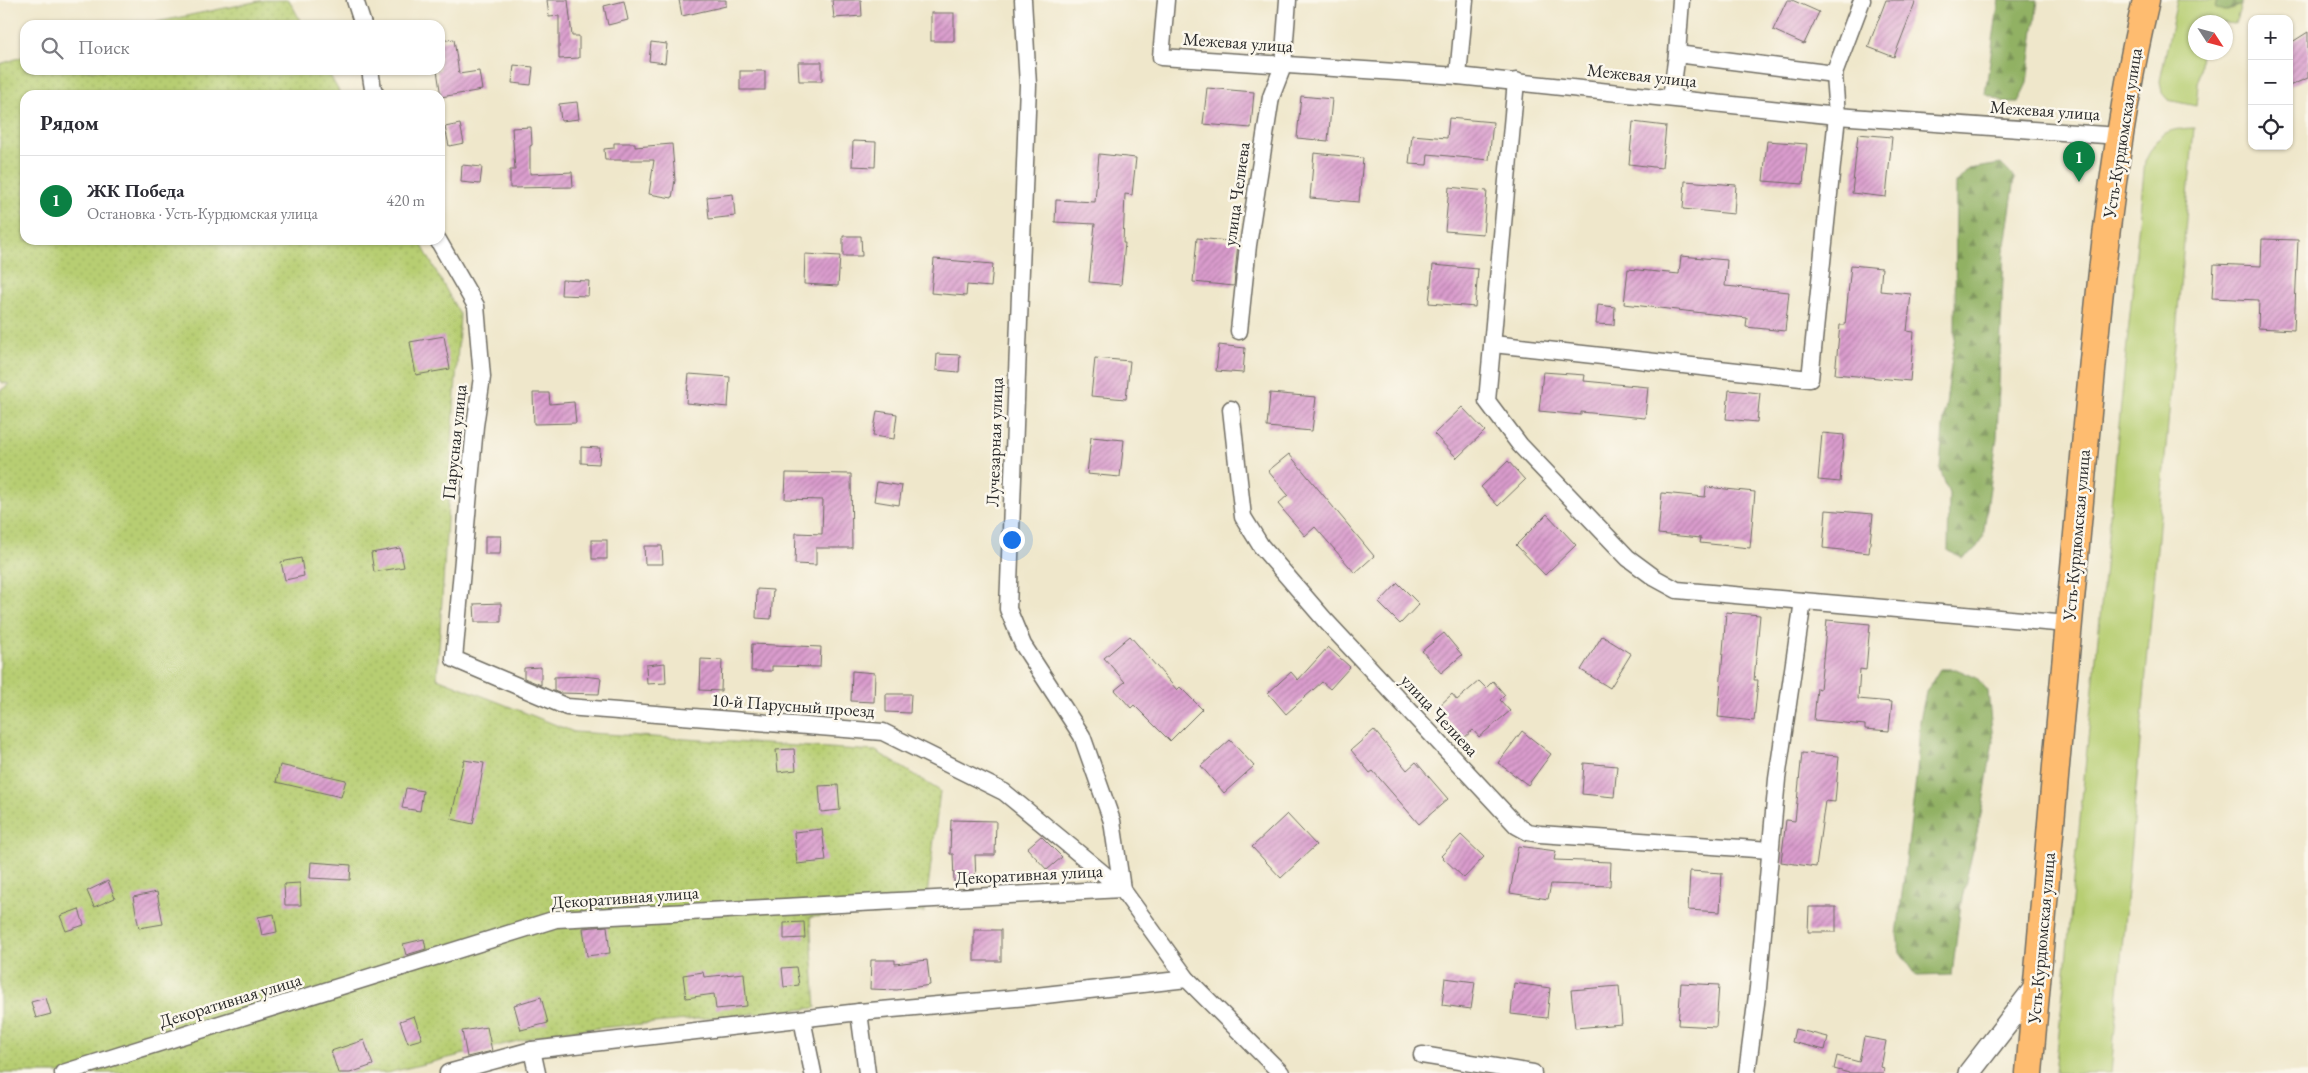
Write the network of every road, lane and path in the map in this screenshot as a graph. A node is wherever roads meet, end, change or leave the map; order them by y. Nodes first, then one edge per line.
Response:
1 (355, 0) edge
2 (1024, 0) edge
3 (1166, 0) edge
4 (1288, 0) edge
5 (1465, 0) edge
6 (1681, 0) edge
7 (1862, 0) edge
8 (2146, 0) edge
9 (361, 20) edge
10 (1677, 54) junction
11 (1283, 66) junction
12 (1834, 74) junction
13 (371, 75) edge
14 (1458, 76) junction
15 (1516, 81) junction
16 (374, 90) edge
17 (1672, 98) junction
18 (1837, 116) junction
19 (2119, 136) junction
20 (441, 245) edge
21 (1239, 331) dead end
22 (1493, 344) junction
23 (1231, 409) dead end
24 (1803, 601) junction
25 (2068, 624) junction
26 (454, 659) joint
27 (1770, 850) junction
28 (1122, 889) junction
29 (1186, 978) junction
30 (2037, 985) junction
31 (859, 1012) junction
32 (802, 1018) junction
33 (532, 1050) junction
34 (1422, 1056) dead end
35 (63, 1073) edge
36 (448, 1073) edge
37 (538, 1073) edge
38 (813, 1073) edge
39 (867, 1073) edge
40 (1281, 1073) edge
41 (1533, 1073) edge
42 (1747, 1073) edge
43 (1969, 1073) edge
44 (2029, 1073) edge

1 - 9 street
2 - 28 street, Лучезарная улица
3 - 11 street, Межевая улица
4 - 11 street, улица Челиева
5 - 14 street
6 - 10 street
7 - 12 street
8 - 19 main road, Усть-Курдюмская улица
10 - 12 street
10 - 17 street
11 - 14 street, Межевая улица
11 - 21 street, улица Челиева
12 - 18 street
13 - 16 street
14 - 15 street, Межевая улица
15 - 17 street, Межевая улица
15 - 22 street
17 - 18 street, Межевая улица
18 - 19 street, Межевая улица
18 - 22 street
19 - 25 main road, Усть-Курдюмская улица
20 - 26 street, Парусная улица
22 - 24 street
23 - 27 street, улица Челиева
24 - 25 street
24 - 27 street
25 - 30 main road, Усть-Курдюмская улица
26 - 28 street, 10-й Парусный проезд
27 - 42 street
28 - 29 street
28 - 35 street, Декоративная улица
29 - 31 street
29 - 40 street
30 - 43 street
30 - 44 main road, Усть-Курдюмская улица
31 - 32 street
31 - 39 street
32 - 33 street
32 - 38 street
33 - 36 street
33 - 37 street
34 - 41 street

